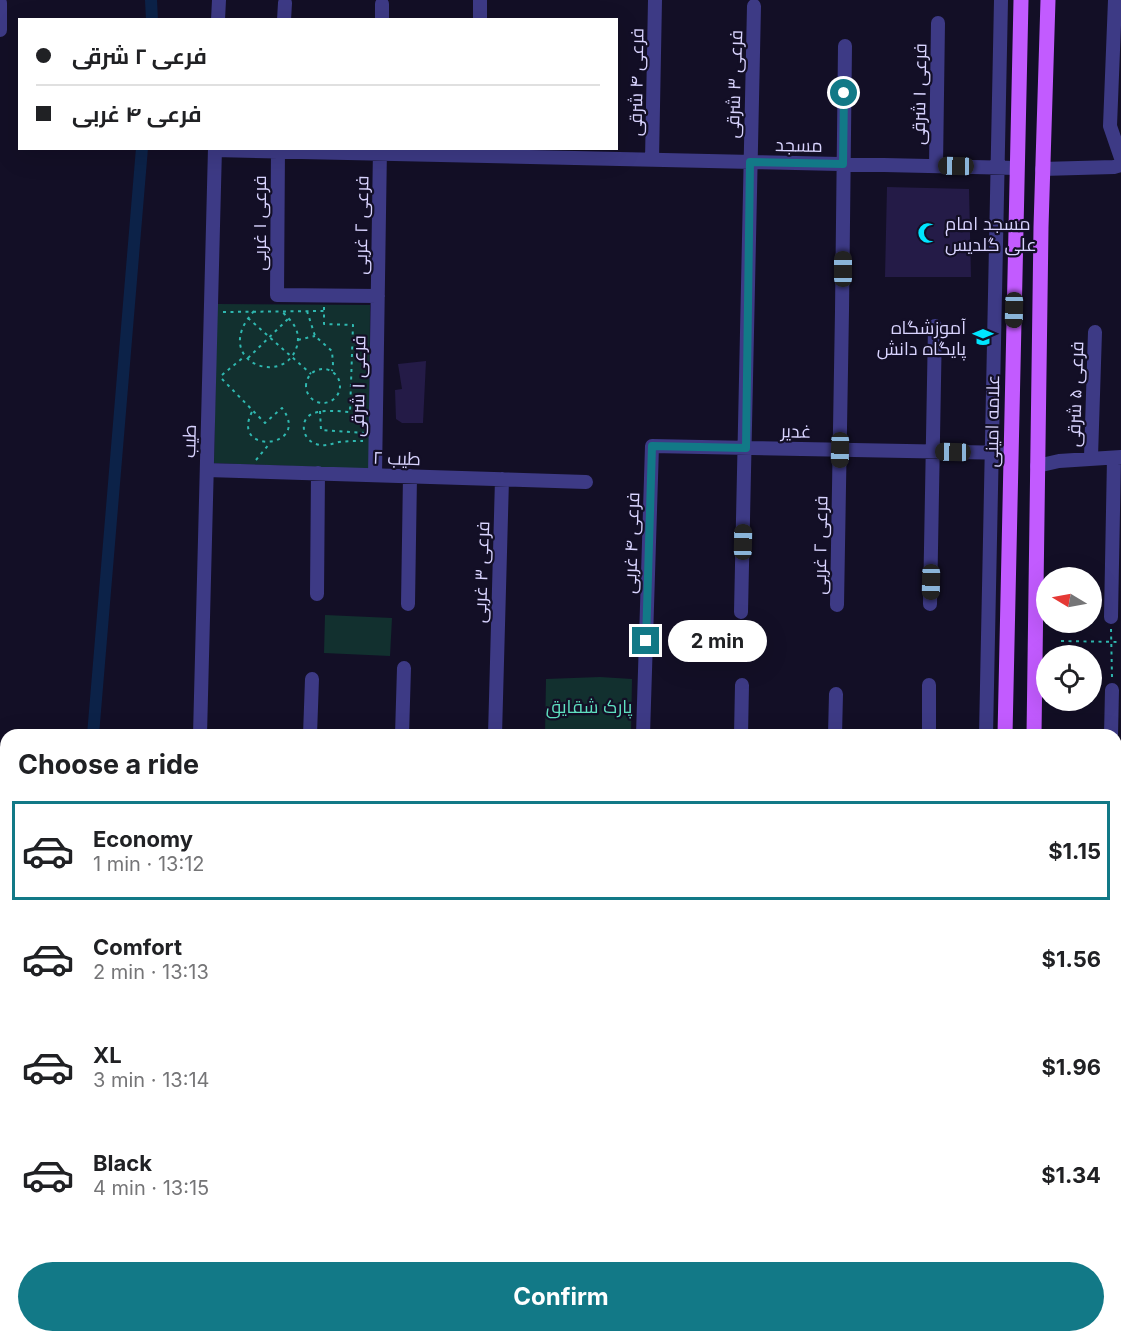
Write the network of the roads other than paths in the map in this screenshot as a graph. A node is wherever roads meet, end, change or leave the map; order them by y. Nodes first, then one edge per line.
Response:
1 (219, 0) edge
2 (480, 0) edge
3 (1001, 0) edge
4 (1021, 0) edge
5 (1048, 0) edge
6 (1114, 0) edge
7 (655, 2) edge
8 (0, 3) edge
9 (285, 3) dead end
10 (382, 4) dead end
11 (754, 6) dead end
12 (218, 18) edge
13 (284, 18) edge
14 (382, 18) edge
15 (480, 18) edge
16 (938, 23) dead end
17 (0, 30) edge
18 (845, 46) dead end
19 (215, 150) edge
20 (278, 150) edge
21 (380, 151) edge
22 (476, 152) edge
23 (1121, 158) edge
24 (652, 160) junction
25 (750, 162) junction
26 (843, 164) junction
27 (1121, 165) edge
28 (936, 166) junction
29 (997, 167) junction
30 (1017, 168) junction
31 (1042, 169) junction
32 (378, 296) junction
33 (935, 326) dead end
34 (1095, 332) dead end
35 (652, 446) joint
36 (746, 448) junction
37 (840, 450) junction
38 (934, 451) junction
39 (991, 453) junction
40 (1011, 453) junction
41 (1118, 457) edge
42 (1091, 458) junction
43 (1037, 466) junction
44 (207, 470) junction
45 (318, 473) junction
46 (375, 475) junction
47 (410, 476) junction
48 (502, 479) junction
49 (586, 482) dead end
50 (317, 594) dead end
51 (408, 604) dead end
52 (930, 604) dead end
53 (837, 605) dead end
54 (741, 612) dead end
55 (1111, 617) road end
56 (404, 668) dead end
57 (312, 679) dead end
58 (742, 685) dead end
59 (929, 686) dead end
60 (1112, 690) road end
61 (836, 694) dead end
62 (200, 729) edge
63 (310, 729) edge
64 (402, 729) edge
65 (495, 729) edge
66 (643, 729) edge
67 (741, 729) edge
68 (835, 729) edge
69 (928, 729) edge
70 (986, 729) edge
71 (1005, 729) edge
72 (1034, 729) edge
73 (1111, 729) edge

1 - 12 street
2 - 15 street
3 - 29 street
4 - 30 main road, علامه امینی
5 - 31 main road
6 - 23 street
7 - 24 street, فرعی ۴ شرقی
8 - 17 street
9 - 13 street
10 - 14 street
11 - 25 street, فرعی ۳ شرقی
16 - 28 street, فرعی ۱ شرقی
18 - 26 street
19 - 44 street, طیب
20 - 21 street, مسجد
20 - 32 street, فرعی ۱ غربی
21 - 22 street, مسجد
21 - 32 street, فرعی ۲ غربی
22 - 24 street, مسجد
24 - 25 street, مسجد
25 - 26 street, مسجد
25 - 36 street
26 - 28 street, مسجد
26 - 37 street, فرعی ۲ غربی
27 - 31 street
28 - 29 street, مسجد
29 - 30 street, مسجد
29 - 39 street
30 - 40 main road, علامه امینی
31 - 43 main road
32 - 46 street, فرعی ۱ شرقی
33 - 38 street
34 - 42 street, فرعی ۵ شرقی
35 - 36 street, غدیر
35 - 66 street, فرعی ۴ غربی
36 - 37 street, غدیر
36 - 54 street
37 - 38 street, غدیر
37 - 53 street, فرعی ۲ غربی
38 - 39 street, غدیر
38 - 52 street
39 - 40 street, غدیر
39 - 70 street
40 - 71 main road, علامه امینی
41 - 42 street
41 - 55 street
42 - 43 street
43 - 72 main road
44 - 45 street, طیب ۲
44 - 62 street, طیب
45 - 46 street, طیب ۲
45 - 50 street
46 - 47 street, طیب ۲
47 - 48 street, طیب ۲
47 - 51 street
48 - 49 street, طیب ۲
48 - 65 street, فرعی ۳ غربی
56 - 64 street
57 - 63 street
58 - 67 street
59 - 69 street
60 - 73 street
61 - 68 street

